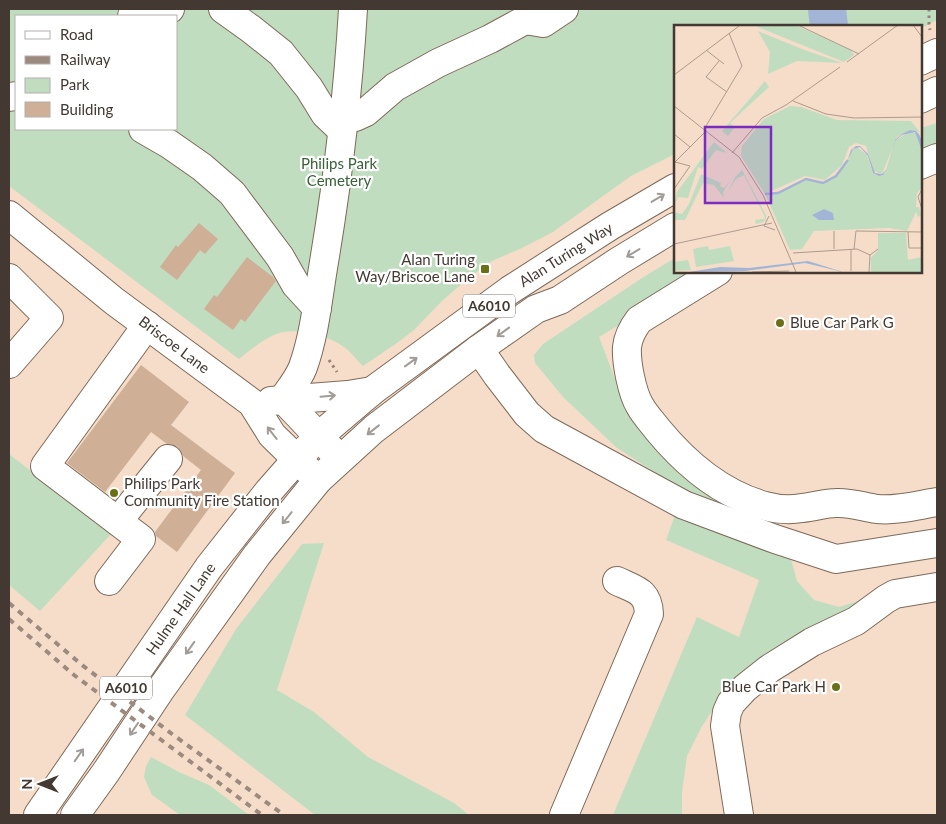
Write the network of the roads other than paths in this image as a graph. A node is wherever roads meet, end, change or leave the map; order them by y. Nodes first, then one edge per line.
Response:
1 (170, 9) edge
2 (218, 9) edge
3 (353, 9) edge
4 (564, 9) edge
5 (135, 15) edge
6 (522, 15) edge
7 (937, 54) edge
8 (921, 62) edge
9 (937, 92) edge
10 (921, 99) edge
11 (344, 123) junction
12 (145, 130) edge
13 (937, 158) edge
14 (921, 165) edge
15 (674, 189) edge
16 (14, 228) edge
17 (674, 228) edge
18 (716, 272) edge
19 (9, 278) edge
20 (317, 308) junction
21 (147, 325) junction
22 (479, 349) junction
23 (9, 364) edge
24 (372, 391) junction
25 (283, 399) junction
26 (252, 403) junction
27 (319, 436) junction
28 (297, 458) junction
29 (168, 459) dead end
30 (340, 459) junction
31 (318, 480) junction
32 (937, 502) edge
33 (118, 522) junction
34 (937, 542) edge
35 (109, 581) dead end
36 (617, 581) dead end
37 (937, 587) edge
38 (60, 783) junction
39 (84, 811) edge
40 (43, 813) edge
41 (564, 815) edge
42 (739, 815) edge

1 - 5 main road
2 - 11 main road
3 - 11 main road
4 - 6 main road
6 - 11 main road
7 - 8 main road
9 - 10 main road
11 - 20 main road
12 - 20 main road
13 - 14 main road
24 -> 15 main road, Alan Turing Way / A6010
16 - 21 main road, Briscoe Lane
17 -> 22 main road, Alan Turing Way / A6010
18 - 32 main road
19 - 23 main road
20 - 25 main road
21 - 26 main road, Briscoe Lane
21 - 33 main road
22 -> 30 main road, Alan Turing Way / A6010
22 - 34 main road
25 -> 24 main road
24 - 27 main road, Alan Turing Way / A6010
25 - 26 main road
25 - 27 main road
28 -> 26 main road
27 - 28 main road, Hulme Hall Lane / A6010
27 - 30 main road
28 - 31 main road
38 -> 28 main road, Hulme Hall Lane / A6010
29 - 33 main road
30 - 31 main road, Hulme Hall Lane / A6010
31 -> 39 main road, Hulme Hall Lane / A6010
33 - 35 main road
36 - 41 main road
37 - 42 main road
38 - 39 main road
38 - 40 main road, Hulme Hall Lane / A6010

